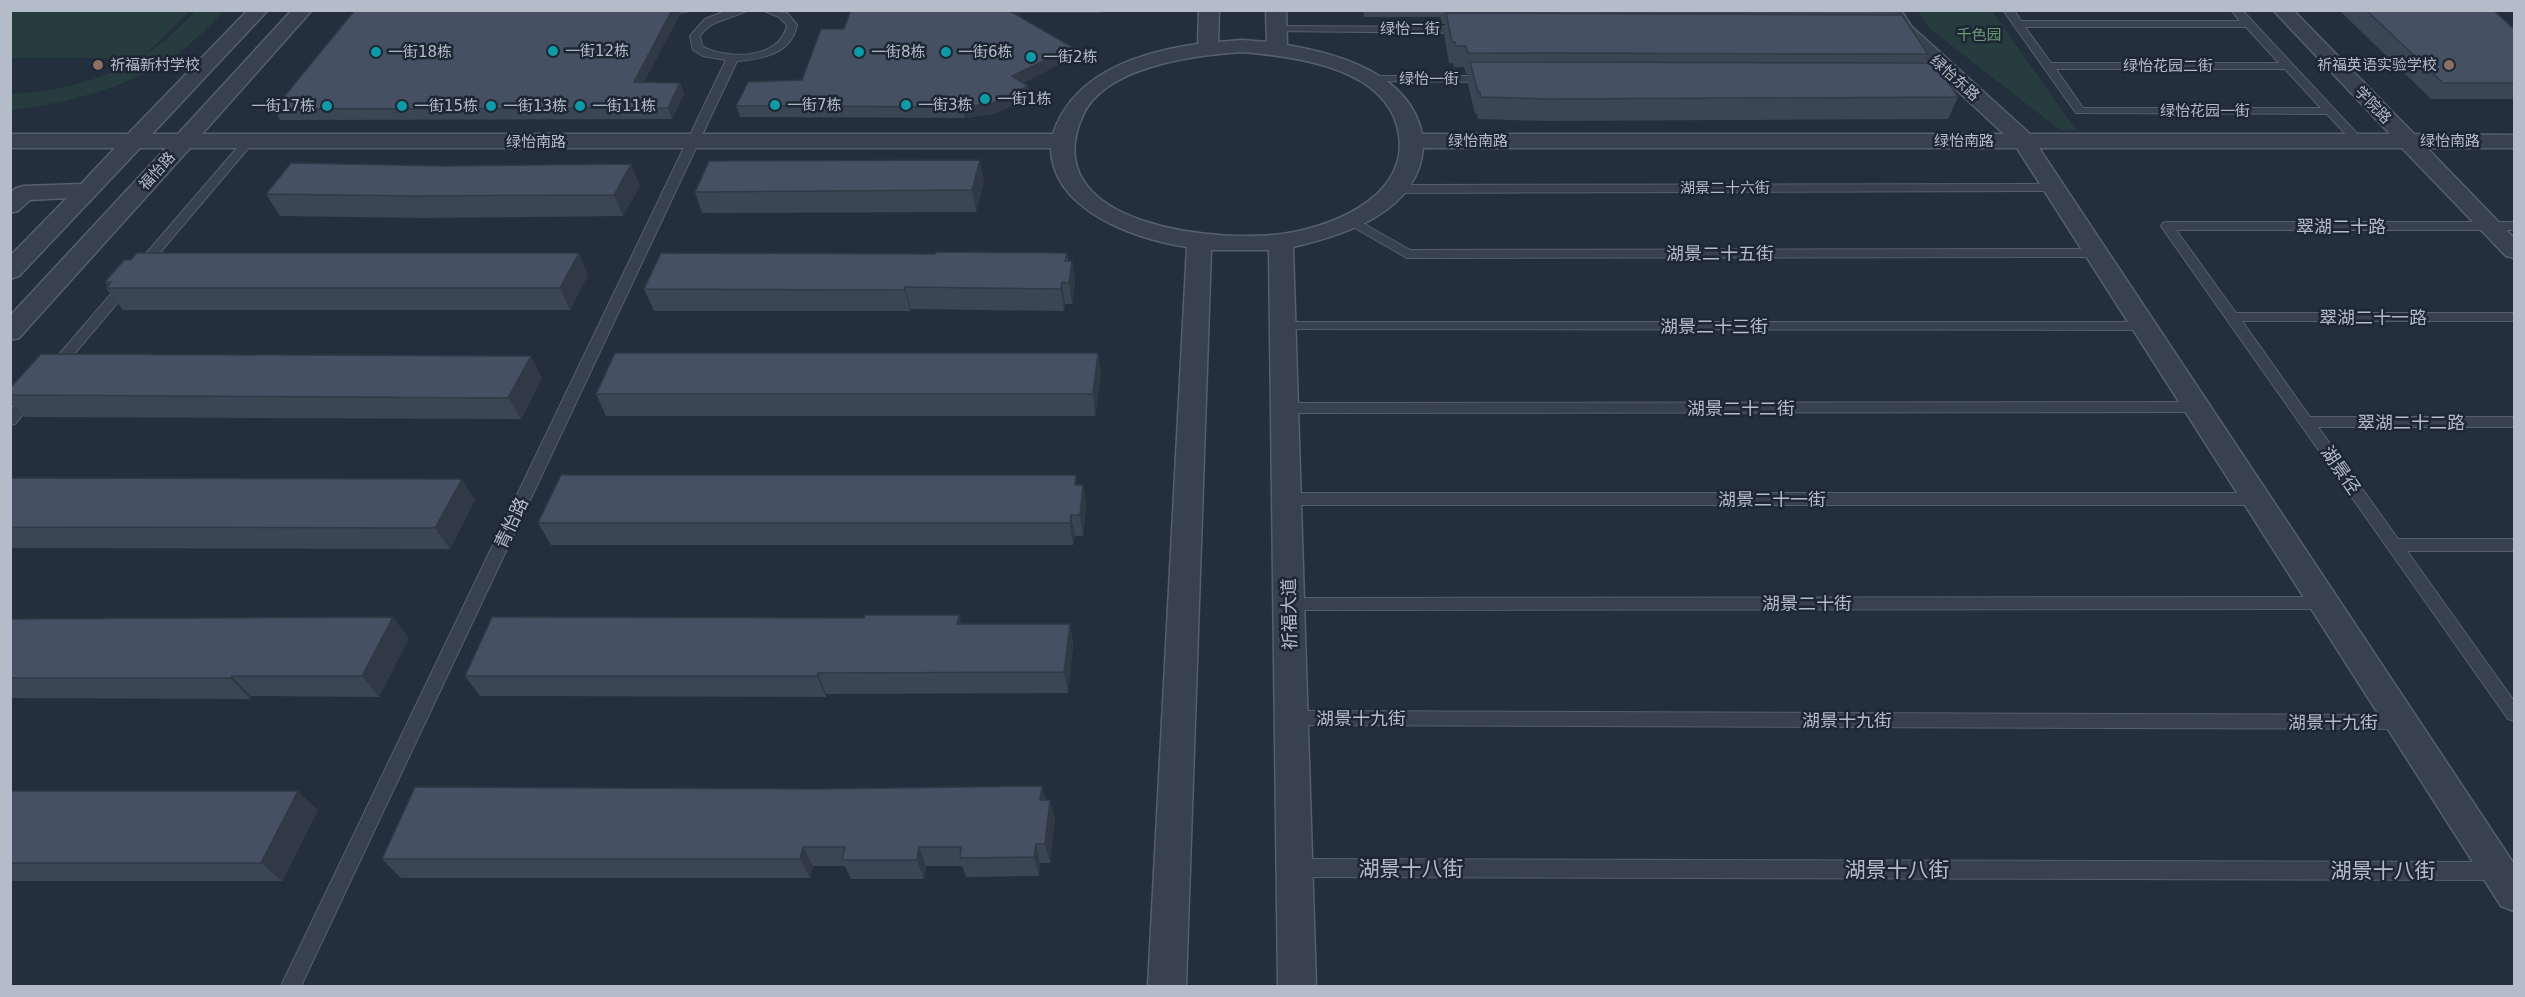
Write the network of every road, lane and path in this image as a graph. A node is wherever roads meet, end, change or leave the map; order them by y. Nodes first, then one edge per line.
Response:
1 (259, 10) edge
2 (303, 10) edge
3 (743, 10) edge
4 (767, 10) edge
5 (1209, 10) edge
6 (2008, 10) edge
7 (2236, 10) edge
8 (2282, 10) edge
9 (1895, 24) edge
10 (2018, 24) junction
11 (2248, 24) junction
12 (1276, 29) edge
13 (1477, 30) edge
14 (1208, 48) junction
15 (732, 59) junction
16 (2048, 66) junction
17 (2288, 66) junction
18 (1369, 79) junction
19 (1498, 79) edge
20 (2330, 111) junction
21 (10, 141) edge
22 (135, 141) junction
23 (1062, 141) junction
24 (1413, 141) junction
25 (2024, 141) junction
26 (2358, 141) junction
27 (2408, 141) junction
28 (2514, 141) edge
29 (692, 142) junction
30 (183, 143) junction
31 (247, 143) junction
32 (2055, 188) junction
33 (1395, 189) junction
34 (88, 190) junction
35 (10, 206) edge
36 (1352, 220) junction
37 (2167, 226) joint
38 (2490, 226) junction
39 (2514, 226) edge
40 (1281, 242) junction
41 (1199, 243) junction
42 (2514, 251) edge
43 (2097, 253) junction
44 (10, 271) edge
45 (2232, 317) junction
46 (2514, 317) edge
47 (1283, 326) junction
48 (2145, 326) junction
49 (10, 332) edge
50 (2198, 407) junction
51 (1284, 408) junction
52 (10, 420) edge
53 (2307, 422) junction
54 (2514, 422) edge
55 (2257, 499) junction
56 (1286, 500) junction
57 (2394, 545) junction
58 (2514, 545) edge
59 (2325, 603) junction
60 (1288, 604) junction
61 (2514, 714) edge
62 (1291, 718) junction
63 (2403, 722) junction
64 (1294, 868) junction
65 (2507, 882) edge
66 (291, 987) edge
67 (1167, 987) edge
68 (1297, 987) edge

1 - 22 street
2 - 30 street, 福怡路
3 - 15 lane
4 - 15 lane
5 - 14 street
6 - 10 lane
7 - 11 lane
8 - 27 street, 学院路
9 - 25 street, 绿怡东路
10 - 11 lane
10 - 16 lane
11 - 17 lane
12 - 13 lane, 绿怡二街
12 - 14 street
12 - 18 street
14 - 23 street
15 - 29 lane, 青怡路
16 - 17 lane, 绿怡花园二街
16 - 20 lane, 绿怡花园一街
17 - 20 lane
18 - 19 lane, 绿怡一街
18 - 24 street
20 - 26 lane
21 - 22 street, 绿怡南路
22 - 30 street, 绿怡南路
22 - 34 street
23 - 29 street, 绿怡南路
23 - 41 street
24 - 25 street, 绿怡南路
24 - 33 street
25 - 26 street, 绿怡南路
25 - 32 street, 绿怡东路
26 - 27 street, 绿怡南路
27 - 28 street, 绿怡南路
27 - 38 street, 学院路
29 - 31 street, 绿怡南路
29 - 66 lane, 青怡路
30 - 31 street, 绿怡南路
30 - 49 street, 福怡路
31 - 52 lane
32 - 33 lane, 湖景二十六街
32 - 43 street, 绿怡东路
33 - 36 street
34 - 35 street
34 - 44 street
36 - 40 street
36 - 43 lane, 湖景二十五街
37 - 38 lane, 翠湖二十路
37 - 45 lane, 湖景径
38 - 39 lane, 翠湖二十路
38 - 42 street, 学院路
40 - 41 street
40 - 47 street, 祈福大道
41 - 67 street
43 - 48 street, 绿怡东路
45 - 46 lane, 翠湖二十一路
45 - 53 lane, 湖景径
47 - 48 lane, 湖景二十三街
47 - 51 street, 祈福大道
48 - 50 street, 绿怡东路
50 - 51 lane, 湖景二十二街
50 - 55 street, 绿怡东路
51 - 56 street, 祈福大道
53 - 54 lane, 翠湖二十二路
53 - 57 lane, 湖景径
55 - 56 lane, 湖景二十一街
55 - 59 street, 绿怡东路
56 - 60 street, 祈福大道
57 - 58 lane
57 - 61 lane, 湖景径
59 - 60 lane, 湖景二十街
59 - 63 street, 绿怡东路
60 - 62 street, 祈福大道
62 - 63 lane, 湖景十九街
62 - 64 street, 祈福大道
63 - 65 street, 绿怡东路
64 - 65 lane, 湖景十八街
64 - 68 street, 祈福大道

